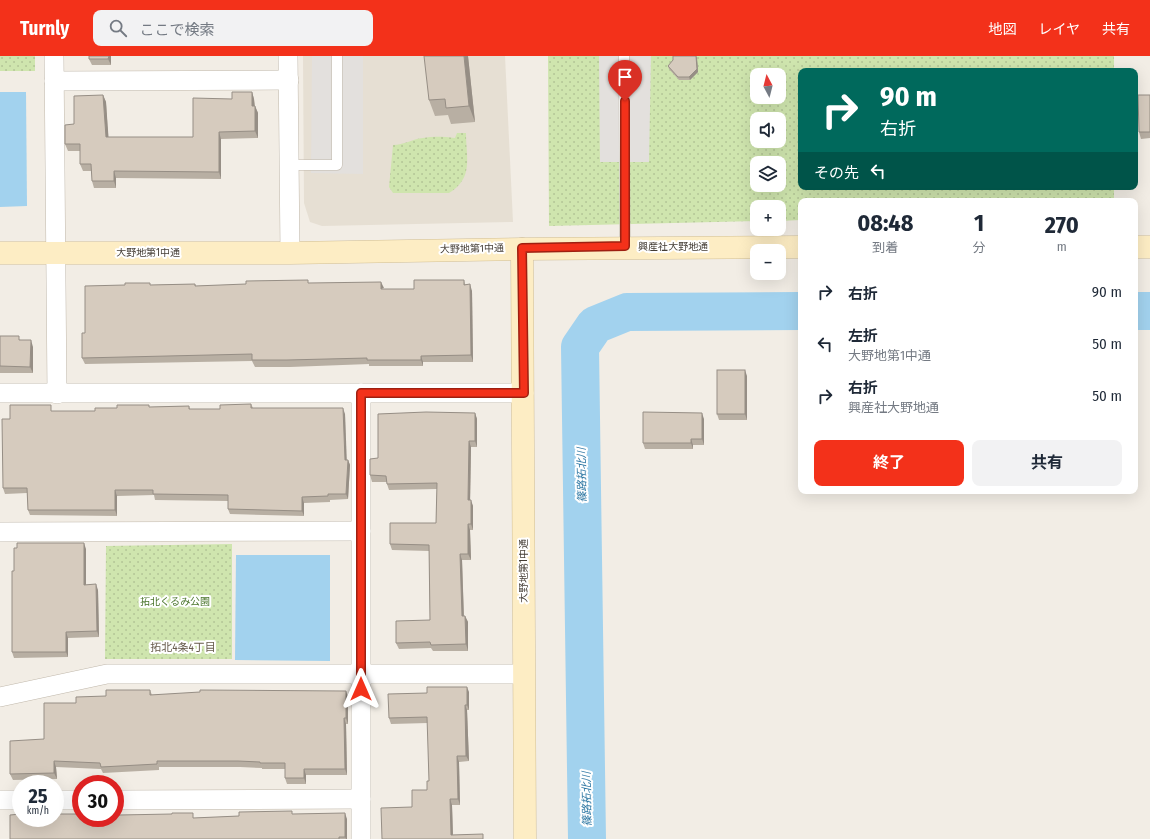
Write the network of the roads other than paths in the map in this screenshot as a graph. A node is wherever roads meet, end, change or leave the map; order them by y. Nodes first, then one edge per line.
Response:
1 (54, 56) edge
2 (288, 56) edge
3 (337, 56) edge
4 (624, 56) edge
5 (289, 80) junction
6 (54, 81) junction
7 (288, 165) junction
8 (625, 246) junction
9 (798, 246) edge
10 (1138, 247) edge
11 (1150, 247) edge
12 (522, 248) junction
13 (0, 253) edge
14 (290, 253) junction
15 (55, 254) junction
16 (0, 393) edge
17 (361, 393) junction
18 (524, 393) junction
19 (57, 394) junction
20 (0, 532) edge
21 (361, 532) junction
22 (361, 673) junction
23 (524, 674) junction
24 (0, 697) edge
25 (361, 799) junction
26 (0, 800) edge
27 (12, 800) edge
28 (124, 800) edge
29 (361, 839) edge
30 (525, 839) edge

1 - 6 street
2 - 5 street
3 - 7 lane
4 - 8 lane
5 - 6 street
5 - 7 street
6 - 15 street
7 - 14 street
8 - 9 street, 興産社大野地通
8 - 12 street, 興産社大野地通
10 - 11 street
12 - 14 street, 大野地第1中通
12 - 18 street, 大野地第1中通
13 - 15 street, 大野地第1中通
14 - 15 street, 大野地第1中通
15 - 19 street
16 - 19 street
17 - 18 street
17 - 19 street
17 - 21 street
18 - 23 street, 大野地第1中通
20 - 21 street
21 - 22 street
22 - 23 street
22 - 24 street
22 - 25 street
23 - 30 street, 大野地第1中通
25 - 28 street
25 - 29 street
26 - 27 street

